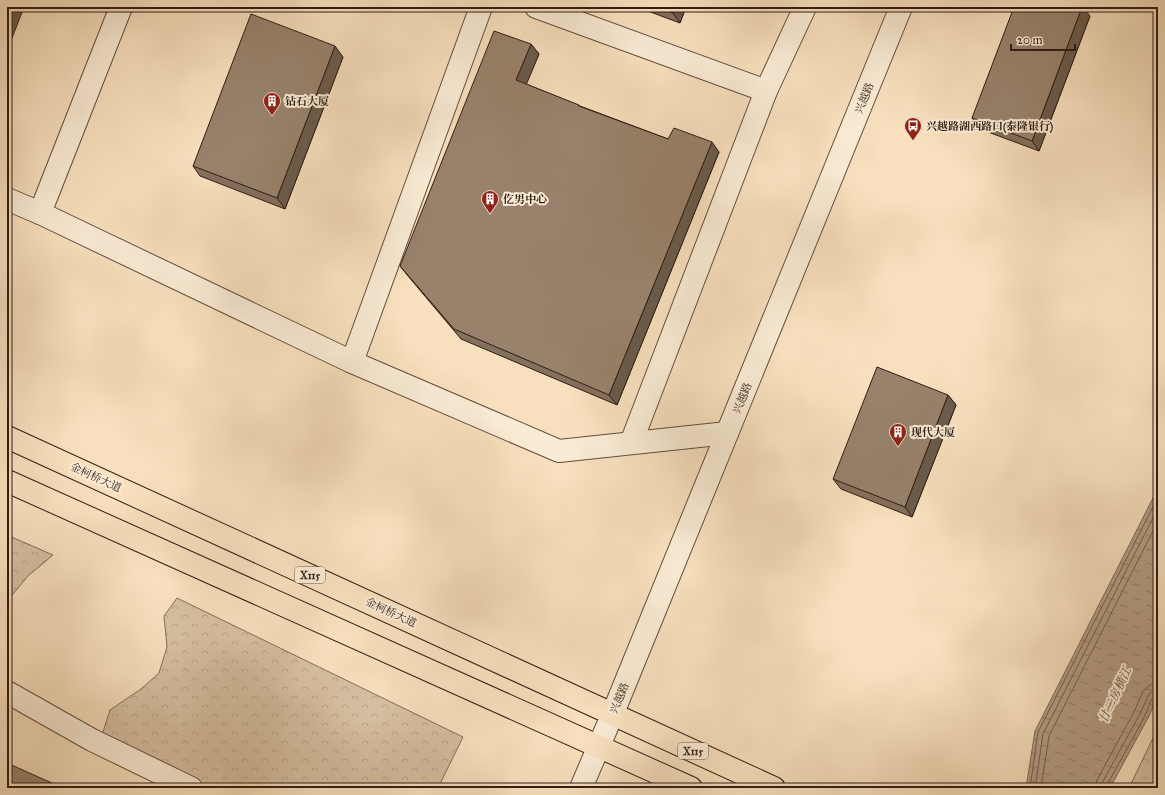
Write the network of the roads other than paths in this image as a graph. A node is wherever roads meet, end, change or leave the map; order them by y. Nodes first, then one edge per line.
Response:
1 (121, 7) edge
2 (481, 7) edge
3 (536, 7) edge
4 (805, 7) edge
5 (901, 7) edge
6 (766, 91) junction
7 (7, 199) edge
8 (40, 213) junction
9 (352, 362) junction
10 (727, 433) junction
11 (7, 437) edge
12 (631, 443) junction
13 (7, 481) edge
14 (7, 692) edge
15 (613, 713) junction
16 (599, 746) junction
17 (191, 788) edge
18 (581, 788) edge
19 (691, 788) edge
20 (774, 788) edge

1 - 8 street
2 - 9 street
3 - 6 street
4 - 6 street
5 - 10 street, 兴越路
6 - 12 street
7 - 8 street
8 - 9 street
9 - 12 street
10 - 12 street
10 - 15 street, 兴越路
11 - 15 main road, 金柯桥大道 / X115
13 - 16 main road
14 - 17 street
15 - 16 street, 兴越路
15 - 20 main road, 金柯桥大道 / X115
16 - 18 street, 兴越路
16 - 19 main road

